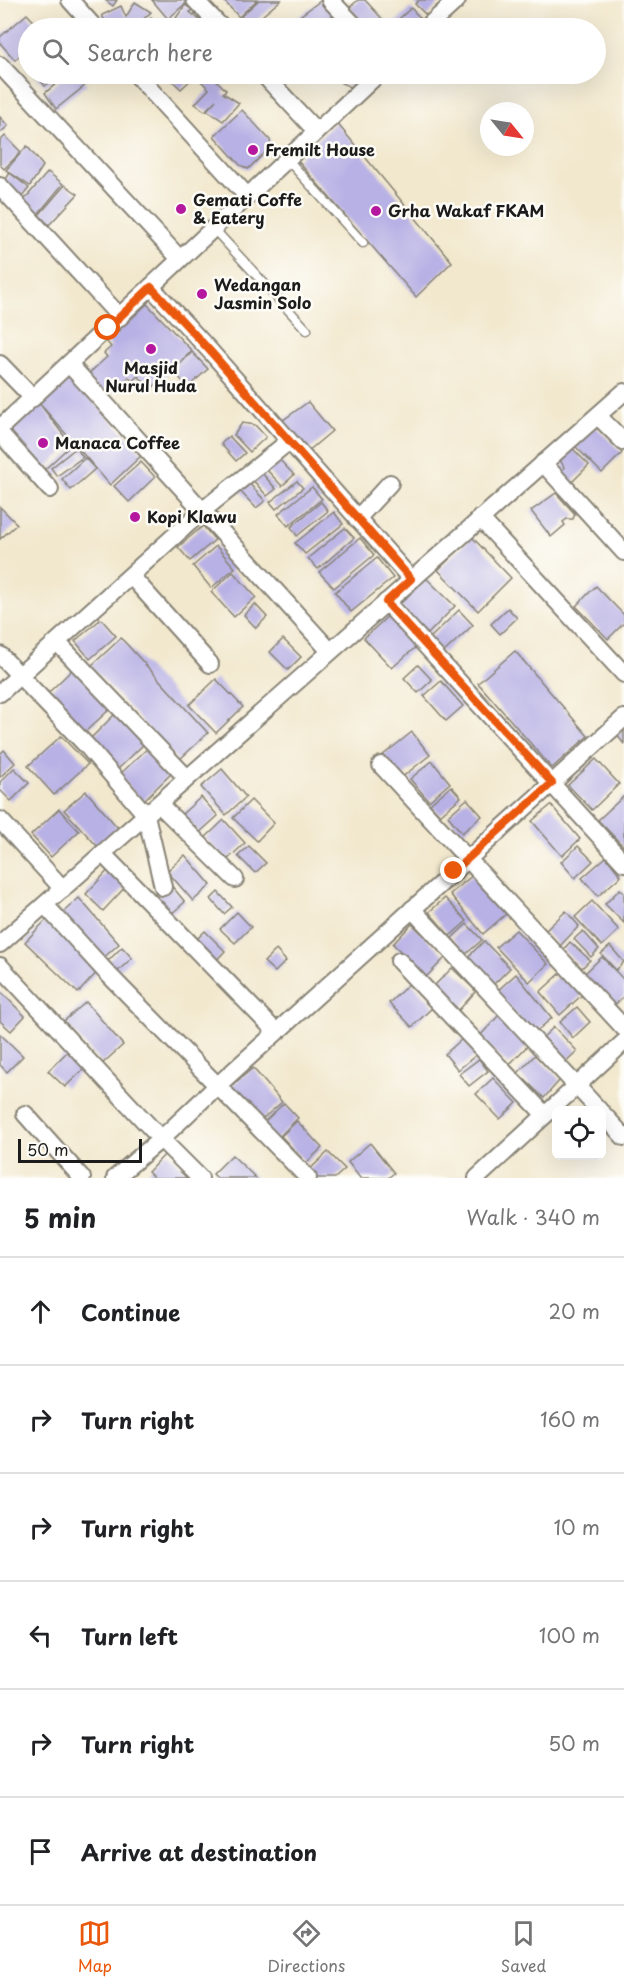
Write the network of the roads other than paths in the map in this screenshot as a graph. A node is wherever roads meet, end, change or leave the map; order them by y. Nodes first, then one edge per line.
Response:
1 (70, 0) edge
2 (195, 0) edge
3 (330, 0) edge
4 (454, 1) edge
5 (86, 18) edge
6 (212, 18) edge
7 (347, 18) edge
8 (436, 18) edge
9 (0, 65) edge
10 (145, 84) edge
11 (272, 84) edge
12 (367, 84) edge
13 (316, 131) junction
14 (287, 159) junction
15 (0, 186) edge
16 (247, 196) junction
17 (213, 228) junction
18 (363, 243) dead end
19 (180, 259) junction
20 (151, 287) junction
21 (120, 317) junction
22 (307, 330) dead end
23 (0, 364) edge
24 (69, 364) junction
25 (624, 392) edge
26 (33, 398) junction
27 (598, 416) junction
28 (0, 428) edge
29 (0, 433) edge
30 (288, 442) junction
31 (624, 442) edge
32 (543, 463) junction
33 (390, 483) dead end
34 (50, 489) dead end
35 (202, 512) junction
36 (480, 518) junction
37 (357, 519) junction
38 (624, 552) edge
39 (131, 576) junction
40 (411, 579) junction
41 (386, 602) junction
42 (57, 642) junction
43 (330, 651) junction
44 (0, 655) edge
45 (210, 664) dead end
46 (624, 674) edge
47 (19, 676) junction
48 (0, 693) edge
49 (624, 718) edge
50 (381, 765) dead end
51 (187, 778) junction
52 (552, 783) junction
53 (159, 804) junction
54 (146, 815) junction
55 (0, 820) edge
56 (103, 854) junction
57 (469, 858) junction
58 (624, 863) edge
59 (235, 879) dead end
60 (163, 887) dead end
61 (63, 889) junction
62 (45, 905) junction
63 (412, 909) junction
64 (0, 944) edge
65 (399, 961) dead end
66 (0, 966) edge
67 (624, 1028) edge
68 (276, 1032) junction
69 (624, 1042) edge
70 (218, 1085) junction
71 (576, 1086) junction
72 (594, 1106) edge
73 (25, 1114) dead end
74 (545, 1115) junction
75 (606, 1118) edge
76 (624, 1137) edge
77 (161, 1139) junction
78 (82, 1178) edge
79 (115, 1178) edge
80 (200, 1178) edge
81 (308, 1178) edge
82 (477, 1178) edge

1 - 5 street
2 - 6 street
3 - 7 street
4 - 8 street
9 - 19 street
10 - 16 street
11 - 13 street
12 - 13 street
13 - 14 street
14 - 16 street
14 - 18 lane
15 - 21 street
16 - 17 street
17 - 19 street
17 - 22 lane
19 - 20 street
20 - 21 street
20 - 30 street
21 - 24 street
23 - 26 street
24 - 26 street
24 - 35 street
25 - 27 street
26 - 28 street
27 - 31 street
27 - 32 street
29 - 34 street
30 - 35 street
30 - 37 street
32 - 36 street
32 - 38 street
33 - 37 street
35 - 39 street
35 - 43 street
36 - 40 street
36 - 46 street
37 - 40 street
39 - 42 street
39 - 45 street
40 - 41 street
41 - 43 street
41 - 52 street
42 - 47 street
42 - 51 street
43 - 51 street
44 - 47 street
47 - 48 street
47 - 54 street
49 - 52 street
50 - 57 street
51 - 53 street
52 - 57 street
52 - 58 street
53 - 54 street
53 - 59 street
54 - 56 street
54 - 60 street
55 - 61 street
56 - 61 street
56 - 68 street
57 - 63 street
57 - 67 street
61 - 62 street
62 - 64 street
62 - 70 street
63 - 68 street
63 - 71 street
65 - 74 street
66 - 77 street
68 - 70 street
69 - 71 street
70 - 77 street
70 - 81 street
71 - 72 street
71 - 74 street
73 - 78 street
74 - 82 street
75 - 76 street
77 - 79 street
77 - 80 street

